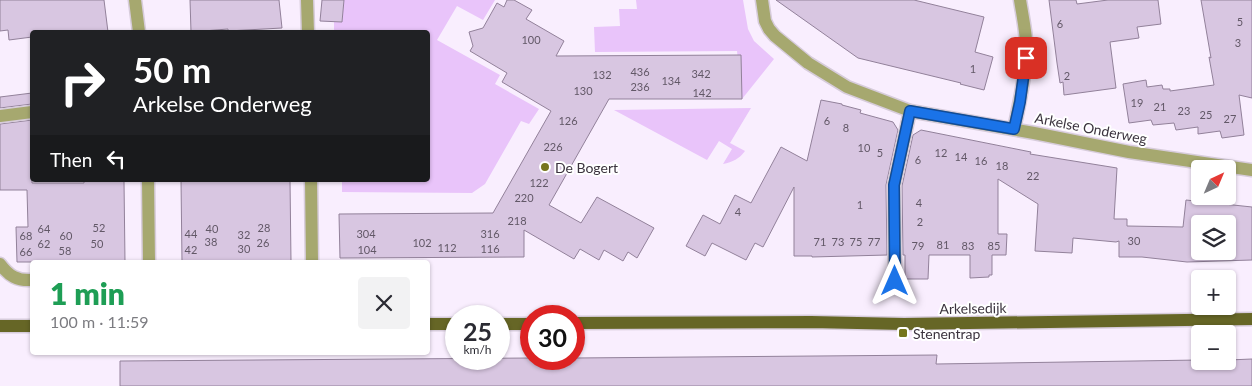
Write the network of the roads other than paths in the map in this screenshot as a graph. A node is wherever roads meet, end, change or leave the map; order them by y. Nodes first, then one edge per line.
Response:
1 (135, 0) edge
2 (307, 0) edge
3 (762, 0) edge
4 (1020, 0) edge
5 (139, 30) edge
6 (308, 30) edge
7 (910, 111) junction
8 (30, 112) edge
9 (0, 116) edge
10 (1014, 129) junction
11 (1252, 170) edge
12 (148, 182) edge
13 (311, 182) edge
14 (149, 260) edge
15 (312, 260) edge
16 (0, 265) edge
17 (30, 280) edge
18 (895, 281) dead end
19 (1252, 319) edge
20 (430, 324) edge
21 (445, 324) edge
22 (585, 324) edge
23 (0, 326) edge
24 (30, 326) edge

1 - 5 street
2 - 6 street
3 - 7 street, Arkelse Onderweg
4 - 10 street
7 - 10 street, Arkelse Onderweg
7 - 18 street
8 - 9 street
10 - 11 street, Arkelse Onderweg
12 - 14 street
13 - 15 street
16 - 17 street
19 - 22 main road, Arkelsedijk
20 - 21 main road
23 - 24 main road

